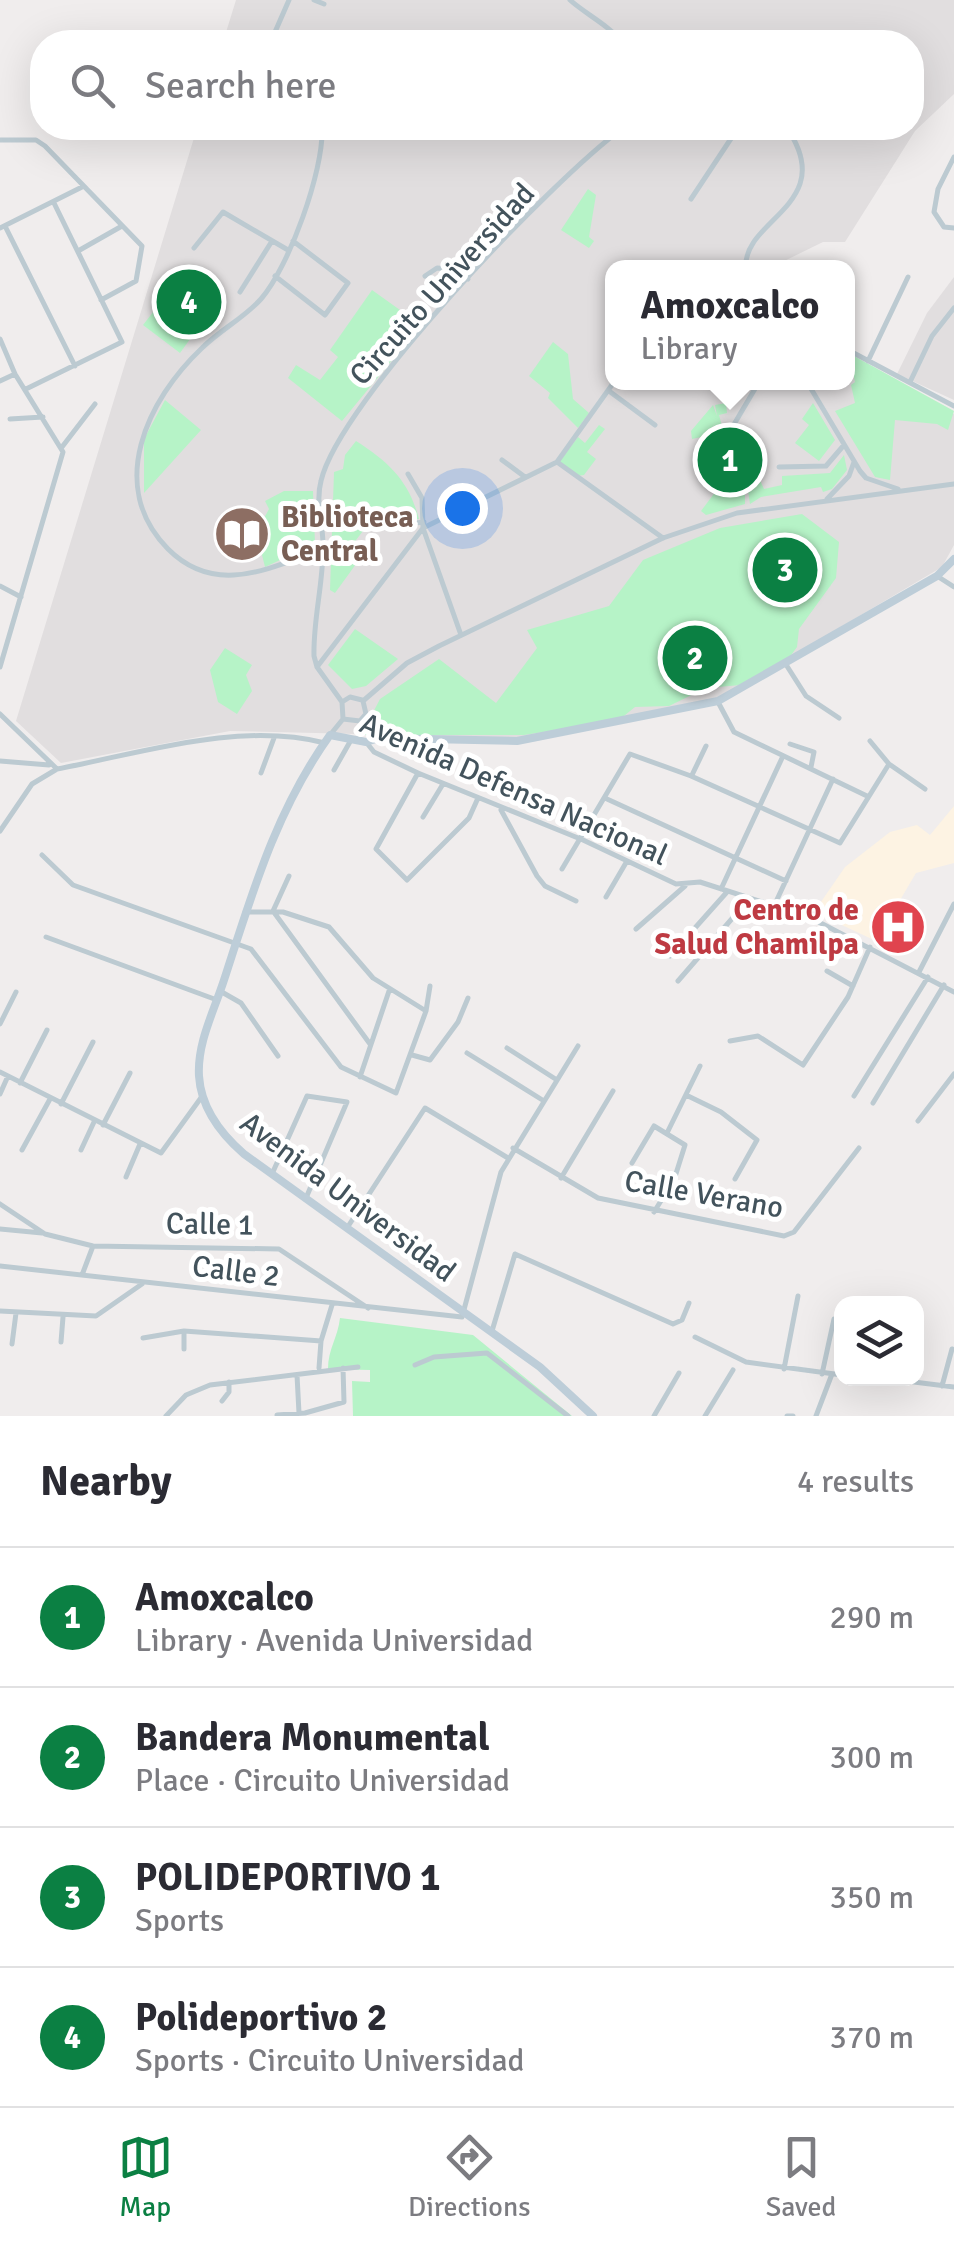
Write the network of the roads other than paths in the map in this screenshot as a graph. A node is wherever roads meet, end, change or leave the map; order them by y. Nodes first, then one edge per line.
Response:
1 (289, 0) edge
2 (314, 0) edge
3 (570, 0) edge
4 (324, 4) dead end
5 (276, 30) edge
6 (611, 30) edge
7 (0, 140) edge
8 (320, 140) edge
9 (609, 140) edge
10 (730, 140) edge
11 (793, 140) edge
12 (954, 157) edge
13 (82, 188) junction
14 (691, 200) dead end
15 (54, 203) junction
16 (122, 226) junction
17 (2, 227) edge
18 (954, 228) edge
19 (292, 240) junction
20 (272, 241) junction
21 (194, 248) dead end
22 (288, 250) junction
23 (78, 252) junction
24 (748, 260) edge
25 (275, 276) junction
26 (425, 276) dead end
27 (908, 277) dead end
28 (468, 279) junction
29 (240, 292) dead end
30 (102, 300) junction
31 (954, 308) edge
32 (0, 339) edge
33 (855, 354) edge
34 (868, 361) junction
35 (76, 366) junction
36 (15, 374) junction
37 (0, 381) edge
38 (910, 382) junction
39 (25, 390) junction
40 (754, 390) edge
41 (812, 390) edge
42 (608, 391) joint
43 (95, 404) dead end
44 (954, 406) edge
45 (42, 418) junction
46 (10, 419) dead end
47 (655, 425) dead end
48 (844, 445) junction
49 (62, 447) junction
50 (720, 448) dead end
51 (502, 460) dead end
52 (557, 462) junction
53 (854, 462) junction
54 (779, 467) dead end
55 (408, 474) dead end
56 (526, 478) junction
57 (954, 484) edge
58 (899, 490) junction
59 (826, 500) junction
60 (399, 524) dead end
61 (423, 525) junction
62 (663, 538) junction
63 (324, 548) junction
64 (954, 560) edge
65 (937, 576) junction
66 (0, 586) edge
67 (954, 588) edge
68 (21, 597) junction
69 (461, 635) junction
70 (785, 664) junction
71 (316, 667) junction
72 (0, 668) edge
73 (363, 701) junction
74 (342, 702) junction
75 (718, 702) junction
76 (0, 714) edge
77 (840, 718) dead end
78 (343, 719) junction
79 (274, 737) junction
80 (327, 739) junction
81 (352, 740) junction
82 (870, 740) dead end
83 (366, 742) junction
84 (790, 744) dead end
85 (706, 746) dead end
86 (783, 756) junction
87 (0, 760) edge
88 (890, 764) junction
89 (55, 767) junction
90 (810, 768) junction
91 (334, 770) dead end
92 (261, 773) dead end
93 (418, 773) junction
94 (692, 776) junction
95 (833, 779) junction
96 (443, 784) junction
97 (924, 789) dead end
98 (867, 796) junction
99 (478, 798) junction
100 (606, 798) junction
101 (760, 807) junction
102 (500, 810) dead end
103 (423, 817) dead end
104 (809, 829) junction
105 (0, 830) edge
106 (583, 840) junction
107 (42, 855) dead end
108 (735, 859) junction
109 (628, 861) junction
110 (562, 869) dead end
111 (288, 876) dead end
112 (786, 881) junction
113 (685, 886) junction
114 (724, 890) junction
115 (606, 897) dead end
116 (749, 898) junction
117 (576, 901) dead end
118 (954, 904) edge
119 (774, 906) junction
120 (273, 911) junction
121 (245, 912) junction
122 (636, 929) dead end
123 (46, 936) dead end
124 (236, 945) junction
125 (870, 947) junction
126 (670, 956) dead end
127 (827, 971) dead end
128 (919, 972) junction
129 (928, 976) junction
130 (678, 981) dead end
131 (430, 986) dead end
132 (853, 986) junction
133 (950, 987) edge
134 (389, 991) junction
135 (16, 992) dead end
136 (219, 996) junction
137 (468, 998) dead end
138 (426, 1011) junction
139 (0, 1024) edge
140 (47, 1030) dead end
141 (730, 1041) dead end
142 (94, 1042) dead end
143 (370, 1044) junction
144 (578, 1046) dead end
145 (507, 1048) dead end
146 (467, 1053) dead end
147 (412, 1054) junction
148 (278, 1056) dead end
149 (700, 1066) dead end
150 (0, 1072) edge
151 (130, 1073) dead end
152 (954, 1074) edge
153 (8, 1076) junction
154 (360, 1077) junction
155 (557, 1080) junction
156 (20, 1082) junction
157 (613, 1091) dead end
158 (0, 1094) edge
159 (203, 1095) junction
160 (686, 1095) junction
161 (854, 1096) dead end
162 (50, 1098) junction
163 (544, 1101) junction
164 (873, 1103) dead end
165 (61, 1104) junction
166 (95, 1121) junction
167 (918, 1122) dead end
168 (103, 1125) junction
169 (667, 1133) junction
170 (140, 1144) junction
171 (513, 1148) junction
172 (859, 1148) dead end
173 (22, 1150) dead end
174 (80, 1150) dead end
175 (508, 1158) junction
176 (632, 1163) dead end
177 (272, 1174) junction
178 (126, 1177) dead end
179 (560, 1178) junction
180 (736, 1179) dead end
181 (306, 1198) junction
182 (0, 1204) edge
183 (654, 1212) junction
184 (347, 1228) junction
185 (0, 1229) edge
186 (46, 1234) junction
187 (92, 1246) junction
188 (0, 1266) edge
189 (82, 1275) junction
190 (144, 1283) junction
191 (798, 1296) dead end
192 (689, 1303) dead end
193 (332, 1305) junction
194 (370, 1308) junction
195 (0, 1311) edge
196 (16, 1313) junction
197 (466, 1314) junction
198 (63, 1317) junction
199 (834, 1318) dead end
200 (184, 1331) junction
201 (492, 1331) junction
202 (695, 1337) dead end
203 (143, 1338) dead end
204 (320, 1341) junction
205 (61, 1342) dead end
206 (12, 1344) dead end
207 (184, 1349) dead end
208 (952, 1349) edge
209 (415, 1365) dead end
210 (358, 1367) dead end
211 (319, 1368) junction
212 (343, 1368) junction
213 (784, 1369) junction
214 (733, 1370) dead end
215 (680, 1373) dead end
216 (822, 1374) junction
217 (832, 1374) joint
218 (297, 1375) junction
219 (229, 1381) junction
220 (924, 1383) edge
221 (942, 1386) junction
222 (954, 1387) edge
223 (222, 1401) dead end
224 (278, 1415) edge
225 (300, 1415) edge
226 (166, 1416) edge
227 (568, 1416) edge
228 (593, 1416) edge
229 (654, 1416) edge
230 (705, 1416) edge
231 (816, 1416) edge

1 - 5 street
2 - 4 street
3 - 6 street
7 - 13 street
8 - 19 street
9 - 28 street, Circuito Universidad
10 - 14 street
11 - 24 street
12 - 18 street
13 - 15 street
13 - 16 street
15 - 17 street
15 - 23 street
16 - 23 street
16 - 30 street
17 - 35 street
19 - 22 street
19 - 25 street
20 - 21 street
20 - 22 street
20 - 29 street
22 - 25 street
23 - 30 street
25 - 63 street
26 - 28 street
27 - 34 street
28 - 63 street, Circuito Universidad
30 - 35 street
31 - 38 street
32 - 36 street
33 - 34 street
34 - 38 street
35 - 39 street
36 - 37 street
36 - 39 street
38 - 44 street
39 - 45 street
40 - 50 street
41 - 48 street
42 - 47 street
42 - 52 street
43 - 49 street
45 - 46 street
45 - 49 street
48 - 53 street
48 - 54 street
49 - 68 street
51 - 56 street
52 - 56 street
52 - 62 street
53 - 58 street
53 - 59 street
55 - 61 street
56 - 61 street
57 - 58 street
58 - 59 street
59 - 62 street
60 - 61 street
61 - 69 street
61 - 71 street
62 - 69 street
63 - 71 street, Circuito Universidad
64 - 65 street
65 - 67 street
65 - 70 street
66 - 68 street
68 - 72 street
69 - 73 street
70 - 75 street
70 - 77 street
71 - 74 street
73 - 74 street
73 - 78 street
74 - 78 street
75 - 83 street
75 - 86 street
76 - 89 street
78 - 80 street
79 - 80 street
79 - 89 street
79 - 92 street
80 - 81 street, Avenida Defensa Nacional
80 - 121 street, Avenida Universidad
81 - 83 street, Avenida Defensa Nacional
81 - 91 street
82 - 88 street
83 - 93 street, Avenida Defensa Nacional
84 - 90 street
85 - 94 street
86 - 90 street
86 - 101 street
87 - 89 street
88 - 97 street
88 - 98 street
89 - 105 street
90 - 95 street
93 - 96 street, Avenida Defensa Nacional
93 - 99 street
94 - 100 street
94 - 101 street
95 - 98 street
95 - 104 street
96 - 99 street, Avenida Defensa Nacional
96 - 103 street
98 - 104 street
99 - 106 street, Avenida Defensa Nacional
100 - 106 street
100 - 108 street
101 - 104 street
101 - 108 street
102 - 117 street
104 - 112 street
106 - 109 street, Avenida Defensa Nacional
106 - 110 street
107 - 124 street
108 - 112 street
108 - 114 street
109 - 113 street, Avenida Defensa Nacional
109 - 115 street
111 - 120 street
112 - 119 street
113 - 114 street, Avenida Defensa Nacional
113 - 122 street
114 - 116 street, Avenida Defensa Nacional
114 - 126 street
116 - 119 street, Avenida Defensa Nacional
116 - 130 street
118 - 128 street
119 - 125 street, Avenida Defensa Nacional
120 - 121 street
120 - 134 street
120 - 143 street
121 - 124 street, Avenida Universidad
123 - 136 street
124 - 136 street, Avenida Universidad
124 - 154 street
125 - 128 street, Avenida Defensa Nacional
125 - 132 street
127 - 132 street
128 - 129 street, Avenida Defensa Nacional
129 - 133 street, Avenida Defensa Nacional
129 - 161 street
131 - 138 street
132 - 141 street
133 - 164 street
134 - 138 street
134 - 143 street
135 - 139 street
136 - 148 street
136 - 159 street, Avenida Universidad
137 - 147 street
138 - 147 street
140 - 156 street
142 - 165 street
143 - 154 street
144 - 155 street
145 - 155 street
146 - 163 street
147 - 154 street
149 - 160 street
150 - 153 street
151 - 168 street
152 - 167 street
153 - 156 street
153 - 158 street
155 - 163 street
156 - 162 street
157 - 179 street
159 - 170 street
159 - 177 street, Avenida Universidad
160 - 169 street
160 - 180 street
162 - 165 street
162 - 173 street
163 - 171 street
165 - 166 street
166 - 168 street
166 - 174 street
168 - 170 street
169 - 176 street
169 - 183 street
170 - 178 street
171 - 175 street
171 - 179 street, Calle Verano
172 - 183 street, Calle Verano
175 - 184 street
175 - 197 street
177 - 181 street, Avenida Universidad
177 - 181 street
179 - 183 street, Calle Verano
181 - 184 street, Avenida Universidad
182 - 186 street, Calle 1
184 - 197 street, Avenida Universidad
185 - 186 street, Calle 1
186 - 187 street, Calle 1
187 - 189 street
187 - 194 street, Calle 1
188 - 189 street, Calle 2
189 - 190 street, Calle 2
190 - 193 street, Calle 2
190 - 198 street
191 - 213 street
192 - 201 street
193 - 194 street, Calle 2
193 - 204 street
194 - 197 street, Calle 2
195 - 196 street
196 - 198 street
196 - 206 street
197 - 201 street, Avenida Universidad
198 - 205 street
199 - 216 street
200 - 203 street
200 - 204 street
200 - 207 street
201 - 228 street, Avenida Universidad
202 - 213 street
204 - 211 street
208 - 221 street
209 - 227 street
210 - 212 street
211 - 212 street
211 - 218 street
212 - 225 street
213 - 216 street
214 - 230 street
215 - 229 street
216 - 217 street
217 - 231 street
218 - 219 street
218 - 225 street
219 - 223 street
219 - 226 street
220 - 221 street
221 - 222 street
224 - 225 street

